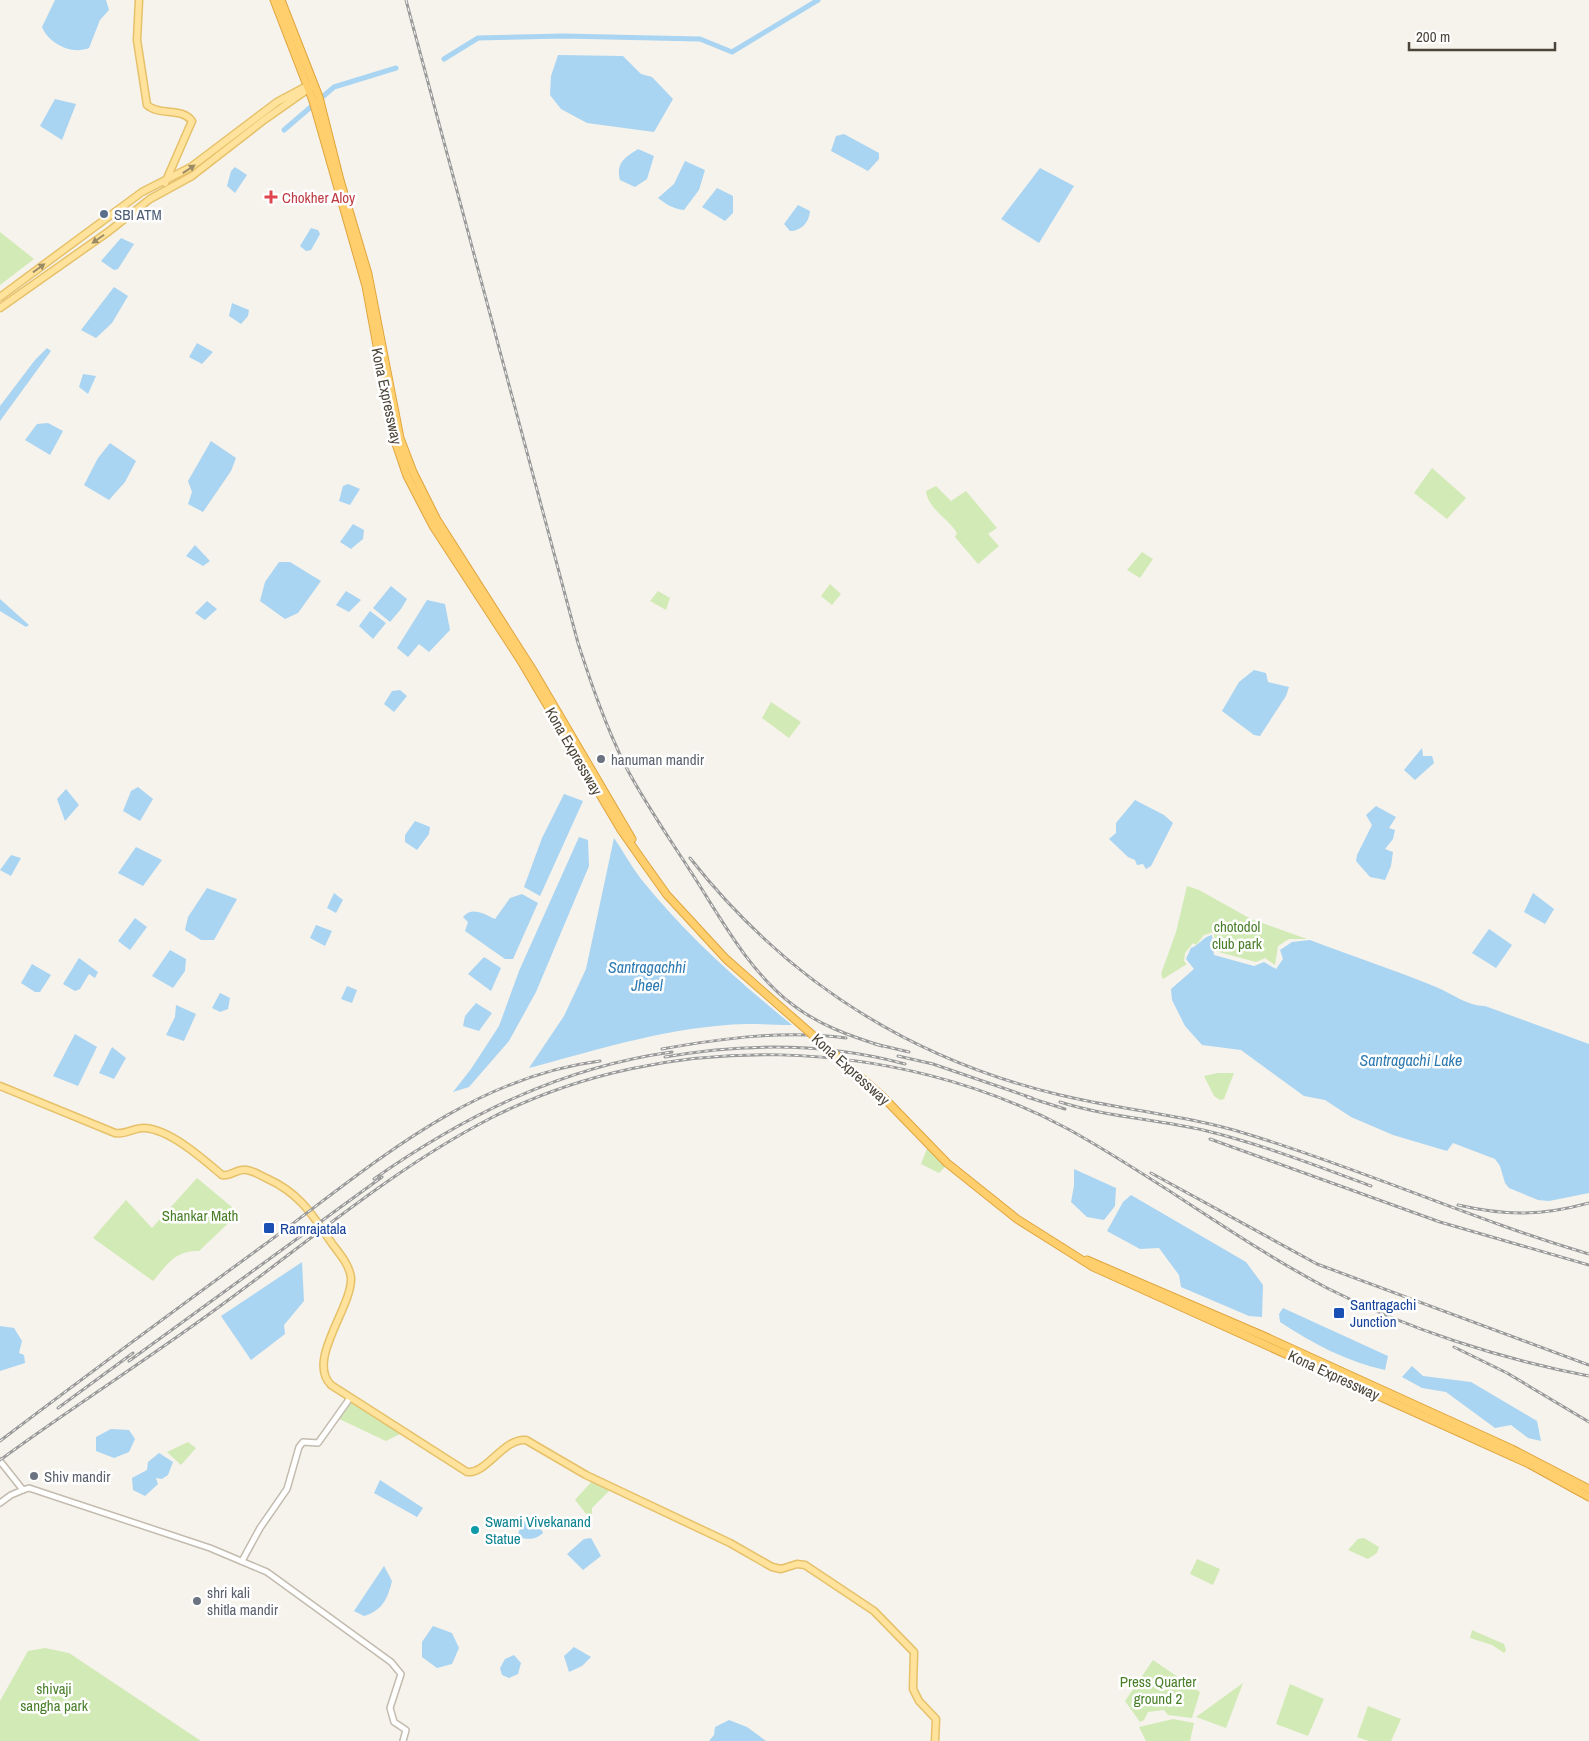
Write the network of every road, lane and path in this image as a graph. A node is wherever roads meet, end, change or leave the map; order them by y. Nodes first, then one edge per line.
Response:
1 (139, 0) edge
2 (274, 0) edge
3 (280, 0) edge
4 (311, 86) junction
5 (165, 182) junction
6 (0, 296) edge
7 (0, 308) edge
8 (0, 1086) edge
9 (1265, 1340) junction
10 (350, 1398) junction
11 (0, 1460) edge
12 (1589, 1489) edge
13 (23, 1490) junction
14 (1589, 1497) edge
15 (0, 1503) edge
16 (242, 1561) junction
17 (402, 1741) edge
18 (935, 1741) edge

1 - 5 main road
2 - 4 highway, Kona Expressway
3 - 4 highway, Kona Expressway
5 -> 4 main road
4 -> 7 main road
4 - 9 highway, Kona Expressway, bridge
6 -> 5 main road
8 - 10 main road
9 - 12 highway, Kona Expressway
9 - 14 highway, Kona Expressway
10 - 16 street
10 - 18 main road
11 - 13 street
13 - 15 street
13 - 16 street
16 - 17 street

